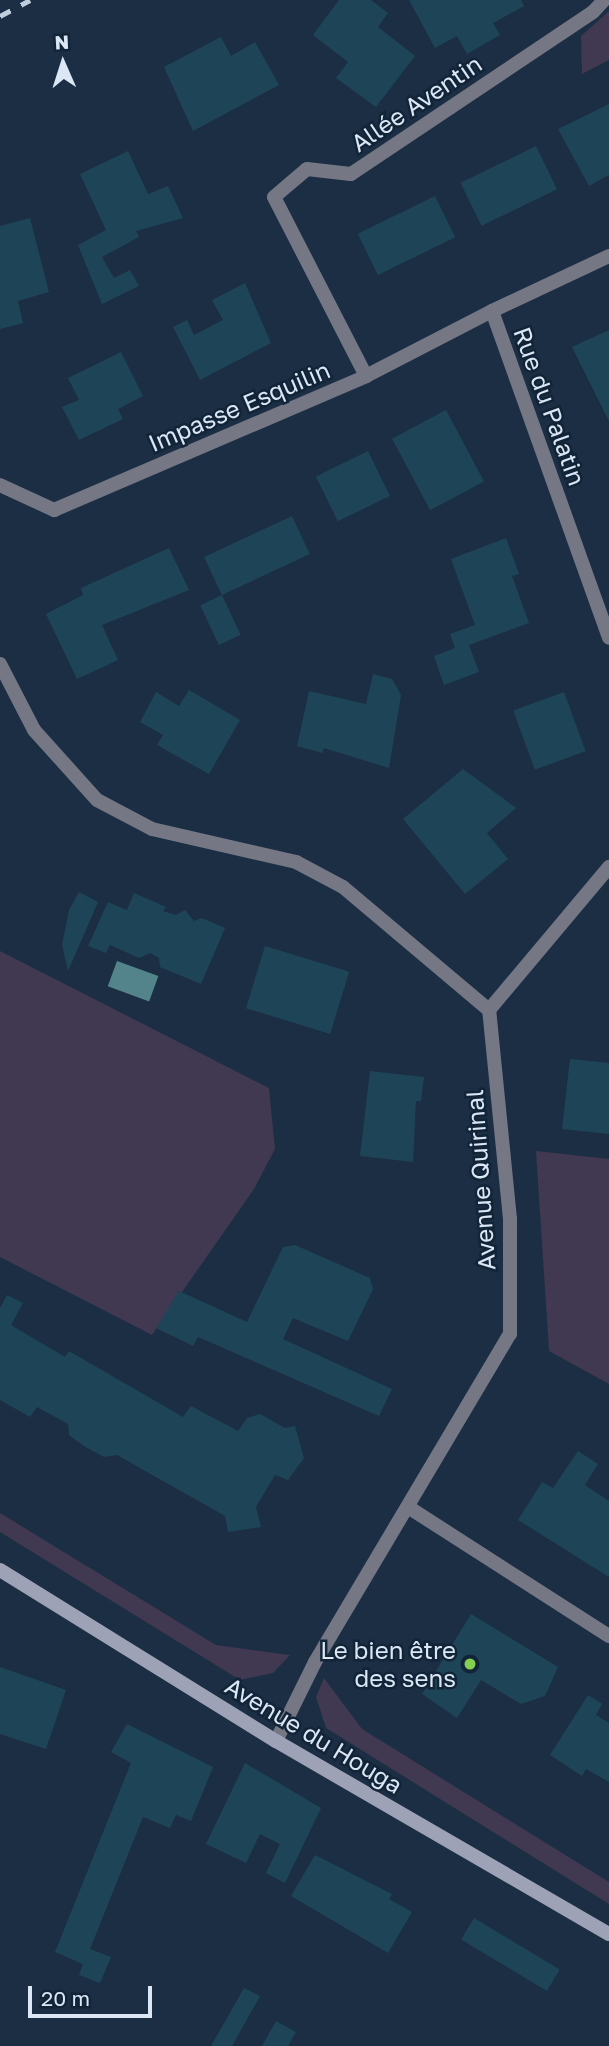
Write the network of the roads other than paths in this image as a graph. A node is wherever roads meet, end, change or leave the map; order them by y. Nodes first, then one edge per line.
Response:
1 (604, 0) edge
2 (609, 257) edge
3 (492, 311) junction
4 (366, 376) junction
5 (0, 485) edge
6 (609, 638) edge
7 (0, 664) edge
8 (609, 867) edge
9 (489, 1010) junction
10 (408, 1507) junction
11 (0, 1570) edge
12 (609, 1636) edge
13 (276, 1741) junction
14 (609, 1934) edge

1 - 4 street, Allée Aventin
2 - 3 street, Rue du Palatin
3 - 4 street, Impasse Esquilin
3 - 6 street, Rue du Palatin
4 - 5 street, Impasse Esquilin
7 - 9 street
8 - 9 street
9 - 10 street, Avenue Quirinal
10 - 12 street
10 - 13 street, Avenue Quirinal
11 - 13 main road, Avenue du Houga
13 - 14 main road, Avenue du Houga

